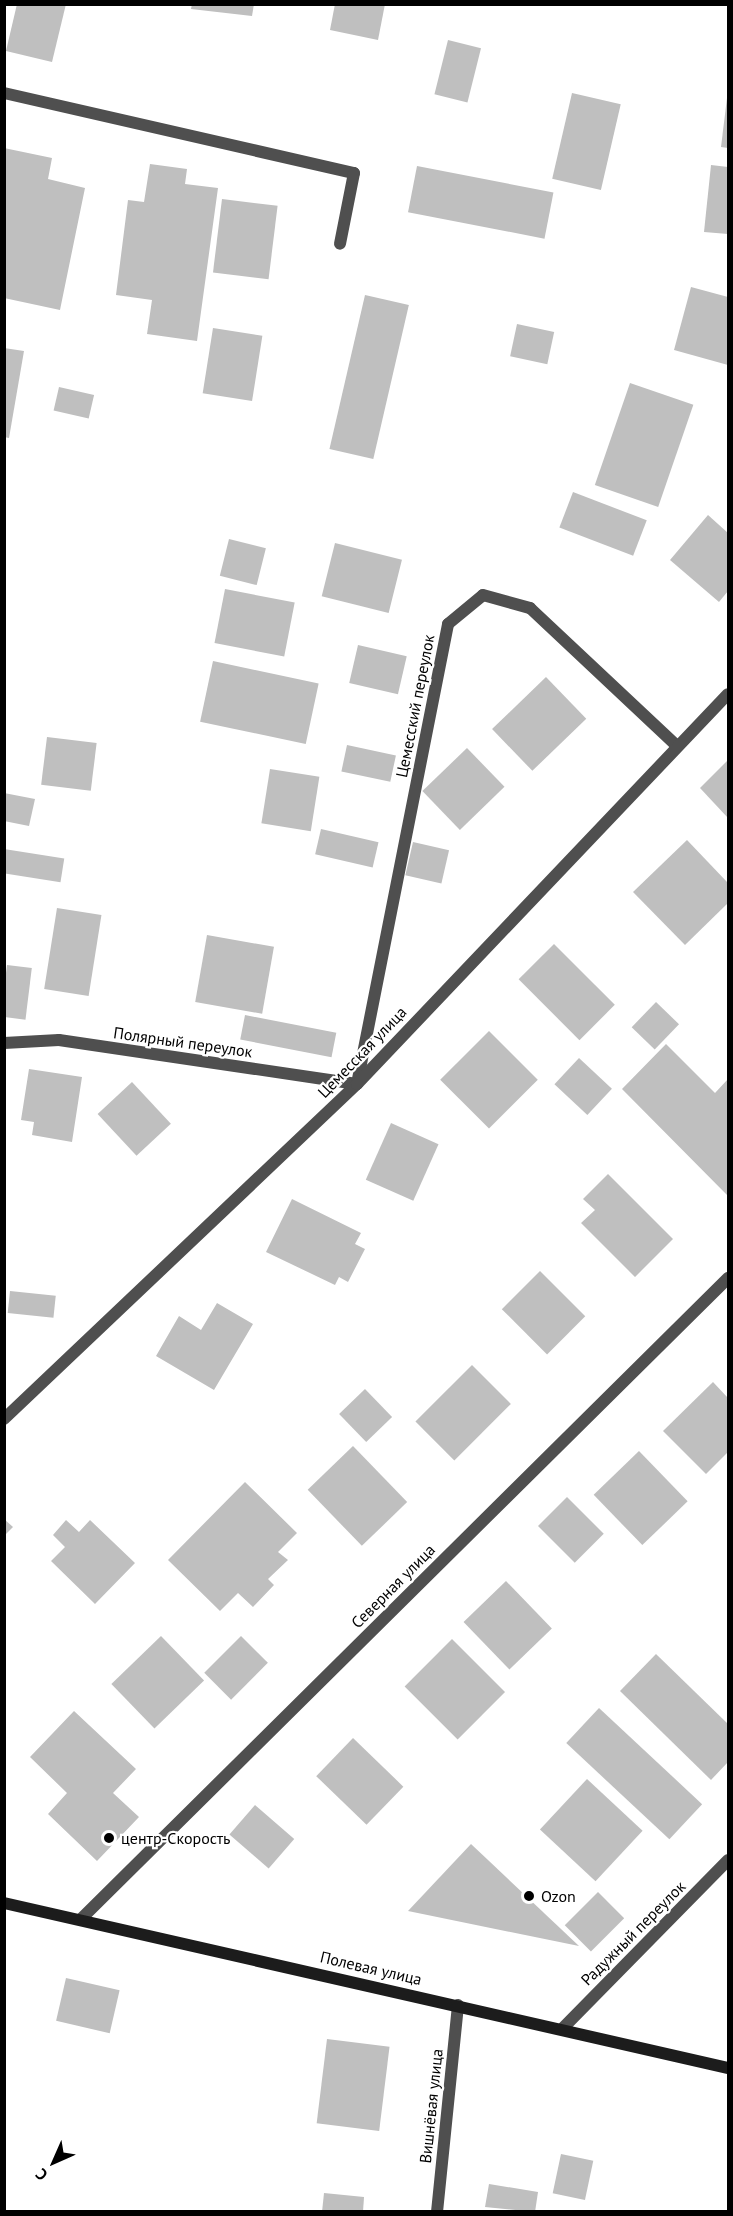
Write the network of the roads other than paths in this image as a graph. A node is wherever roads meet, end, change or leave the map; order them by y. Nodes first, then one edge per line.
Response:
1 (4, 93) edge
2 (340, 244) dead end
3 (729, 694) edge
4 (676, 745) junction
5 (4, 1043) edge
6 (357, 1084) junction
7 (729, 1278) edge
8 (4, 1419) edge
9 (729, 1860) edge
10 (4, 1903) edge
11 (81, 1918) junction
12 (458, 2005) junction
13 (562, 2029) junction
14 (729, 2068) edge
15 (436, 2211) edge

1 - 2 street
3 - 4 street, Цемесская улица
4 - 6 street, Цемесская улица
4 - 6 street, Цемесский переулок
5 - 6 street, Полярный переулок
6 - 8 street, Цемесская улица
7 - 11 street, Северная улица
9 - 13 street, Радужный переулок
10 - 11 main road, Полевая улица
11 - 12 main road, Полевая улица
12 - 13 main road, Полевая улица
12 - 15 street, Вишнёвая улица
13 - 14 main road, Полевая улица

